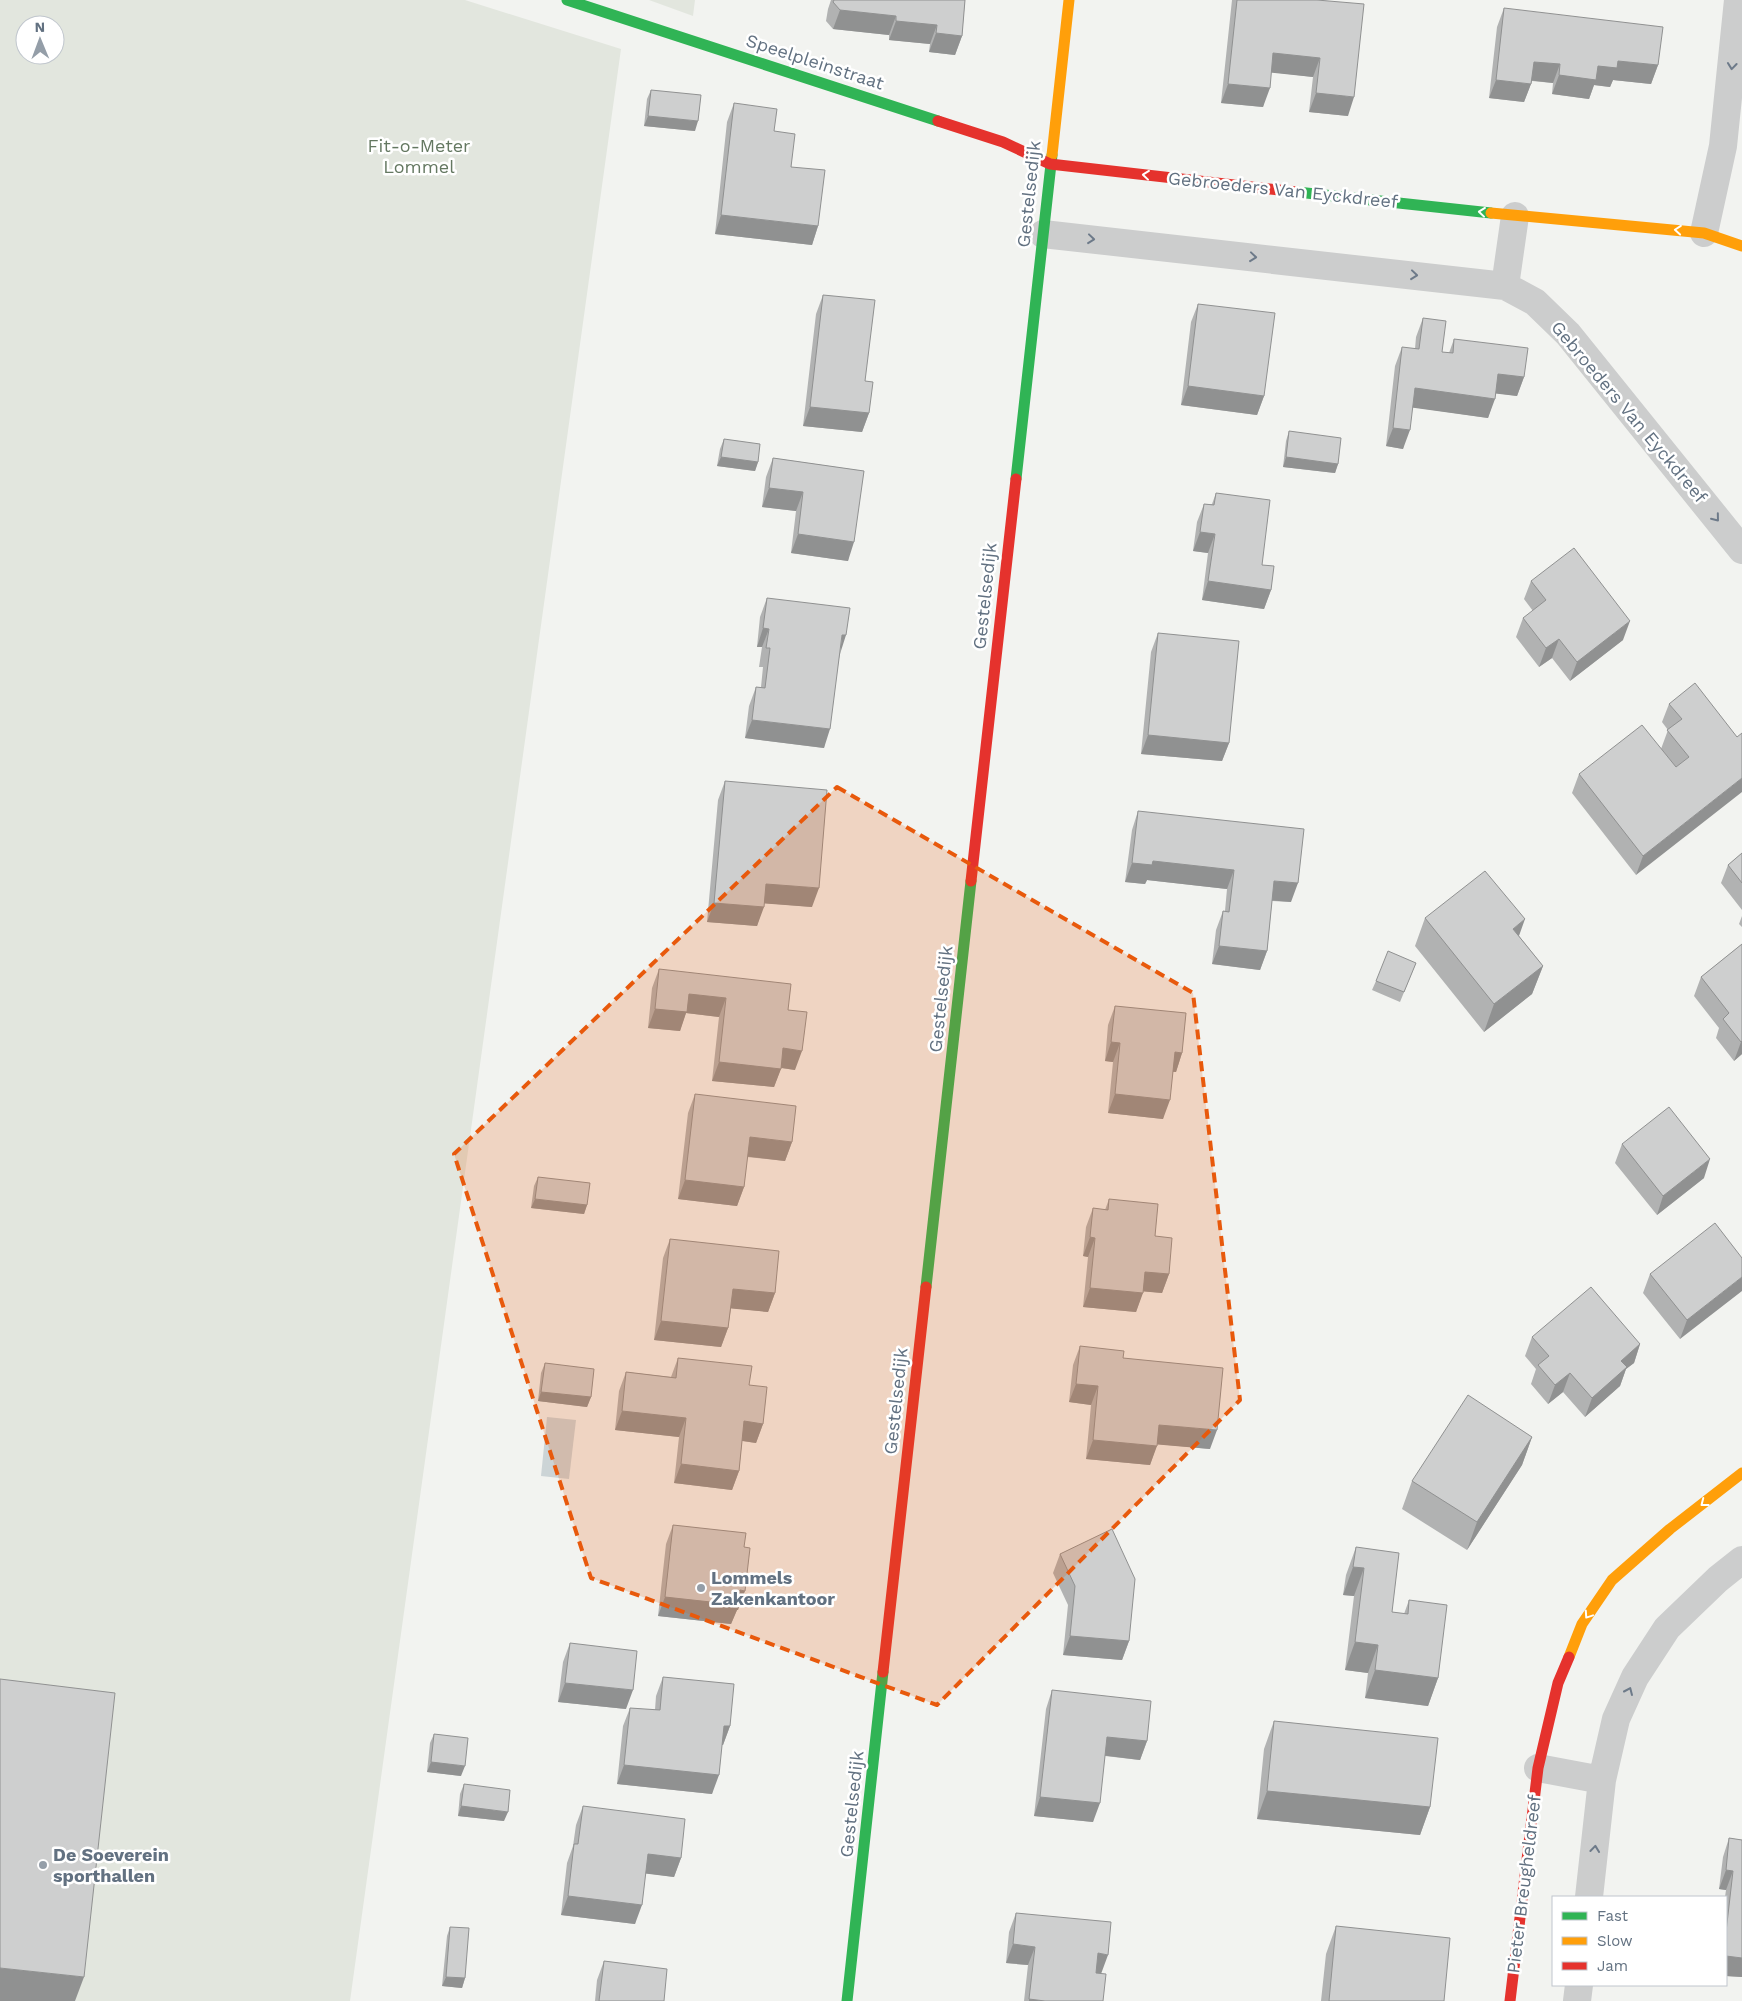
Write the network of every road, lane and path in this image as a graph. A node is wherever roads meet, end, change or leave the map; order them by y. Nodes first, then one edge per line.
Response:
1 (567, 0) edge
2 (1069, 0) edge
3 (1738, 0) edge
4 (1050, 164) junction
5 (1515, 216) junction
6 (1704, 233) junction
7 (1043, 234) junction
8 (1742, 246) edge
9 (1506, 286) junction
10 (1742, 550) edge
11 (1742, 1472) edge
12 (1742, 1560) edge
13 (1538, 1768) junction
14 (1602, 1780) junction
15 (1589, 1896) edge
16 (1579, 1986) edge
17 (848, 2001) edge
18 (1510, 2001) edge
19 (1577, 2001) edge

1 - 4 main road, Speelpleinstraat
2 - 4 main road, Gestelsedijk
3 -> 6 street
5 -> 4 main road, Gebroeders Van Eyckdreef
4 - 7 main road, Gestelsedijk
6 -> 5 main road, Gebroeders Van Eyckdreef
5 - 9 street
6 - 8 main road, Gebroeders Van Eyckdreef
7 -> 9 street, Gebroeders Van Eyckdreef
7 - 17 main road, Gestelsedijk
9 -> 10 street, Gebroeders Van Eyckdreef
11 -> 13 main road, Pieter Breugheldreef
14 -> 12 street
13 - 14 street, Pieter Breugheldreef
13 - 18 main road, Pieter Breugheldreef
15 -> 14 street
16 - 19 street

